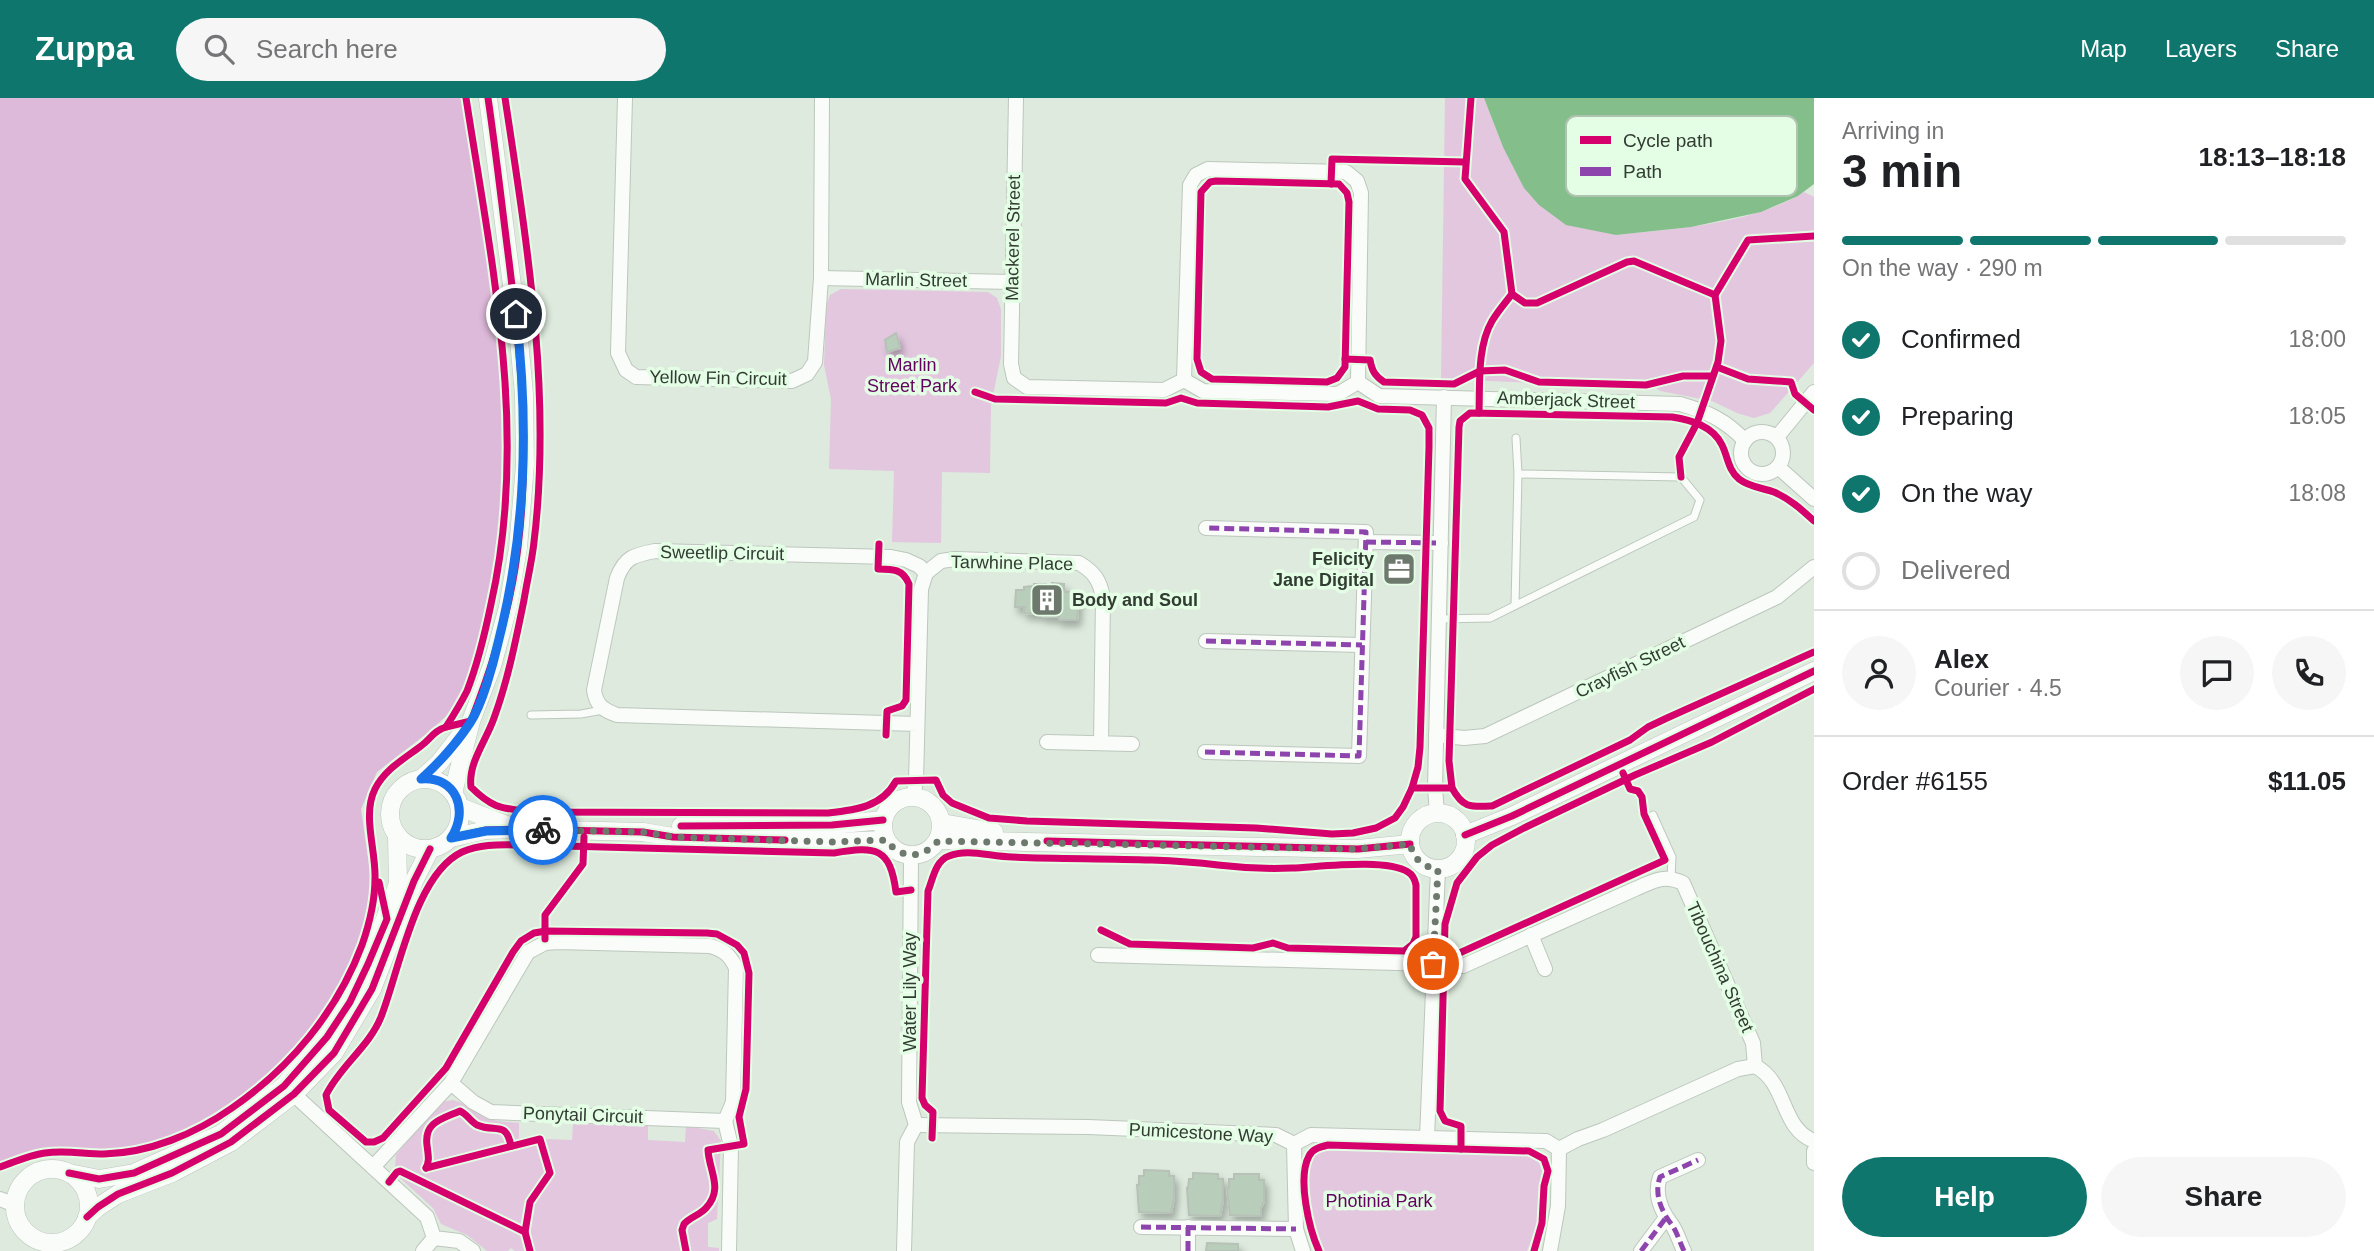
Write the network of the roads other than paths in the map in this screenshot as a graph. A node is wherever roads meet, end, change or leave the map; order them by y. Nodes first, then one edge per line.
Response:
1 (488, 98) edge
2 (625, 98) edge
3 (822, 98) edge
4 (1016, 98) edge
5 (821, 278) junction
6 (1012, 282) junction
7 (1184, 380) junction
8 (1358, 382) junction
9 (1814, 392) edge
10 (1444, 397) junction
11 (1777, 437) junction
12 (1516, 438) dead end
13 (1745, 440) junction
14 (1778, 467) junction
15 (1518, 474) junction
16 (1814, 499) edge
17 (1206, 528) dead end
18 (1366, 542) junction
19 (1441, 543) junction
20 (1814, 566) edge
21 (926, 573) junction
22 (1515, 605) junction
23 (1439, 619) junction
24 (1206, 641) dead end
25 (1362, 645) junction
26 (1814, 671) edge
27 (603, 710) junction
28 (531, 715) dead end
29 (471, 721) junction
30 (917, 724) junction
31 (1436, 735) junction
32 (1047, 742) dead end
33 (1101, 743) junction
34 (1132, 744) dead end
35 (1205, 752) dead end
36 (421, 779) junction
37 (913, 797) junction
38 (457, 800) junction
39 (1437, 813) junction
40 (1653, 815) dead end
41 (883, 820) junction
42 (518, 829) junction
43 (643, 832) junction
44 (940, 832) junction
45 (397, 835) junction
46 (1465, 835) junction
47 (451, 838) junction
48 (886, 840) junction
49 (1410, 844) junction
50 (430, 849) junction
51 (911, 856) junction
52 (1438, 869) junction
53 (1671, 878) junction
54 (1531, 935) junction
55 (1098, 955) dead end
56 (1433, 964) junction
57 (1463, 966) dead end
58 (1545, 969) dead end
59 (1755, 1066) junction
60 (451, 1083) junction
61 (289, 1090) junction
62 (725, 1121) junction
63 (916, 1125) junction
64 (1427, 1138) junction
65 (1814, 1141) edge
66 (1294, 1144) junction
67 (1559, 1149) junction
68 (1814, 1151) edge
69 (1698, 1160) dead end
70 (1814, 1163) edge
71 (373, 1167) junction
72 (69, 1173) junction
73 (7, 1202) edge
74 (87, 1217) junction
75 (1665, 1219) junction
76 (1141, 1227) dead end
77 (1188, 1227) junction
78 (1296, 1229) junction
79 (434, 1238) junction
80 (58, 1247) edge
81 (423, 1251) edge
82 (473, 1251) edge
83 (729, 1251) edge
84 (904, 1251) edge
85 (1188, 1251) edge
86 (1303, 1251) edge
87 (1550, 1251) edge
88 (1641, 1251) edge
89 (1684, 1251) edge

1 - 29 street
2 - 5 street, Yellow Fin Circuit
3 - 5 street, Yellow Fin Circuit
4 - 6 street, Mackerel Street
5 - 6 street, Marlin Street
6 - 7 street, Mackerel Street
7 - 8 street
7 - 8 street
8 - 10 street, Amberjack Street
9 - 11 street
10 - 13 street, Amberjack Street
10 - 19 street
11 - 13 street
11 - 14 street
12 - 15 lane
13 - 14 street
14 - 16 street
15 - 22 lane
15 - 22 lane
17 - 18 street
18 - 19 street
18 - 25 street
19 - 23 street
20 - 31 street, Crayfish Street
21 - 27 street, Sweetlip Circuit
21 - 30 street
21 - 33 street, Tarwhine Place
22 - 23 lane
23 - 31 street
24 - 25 street
25 - 35 street
26 - 46 street
27 - 28 lane
27 - 30 street
29 - 36 street
29 - 38 street
30 - 37 street
31 - 39 street
32 - 33 street
33 - 34 street
36 - 38 street
36 - 45 street
37 - 41 street
37 - 44 street
38 - 42 street
38 - 47 street
39 - 46 street
39 - 49 street
40 - 53 lane
41 - 43 street
41 - 48 street
42 - 43 street
42 - 47 street
43 - 48 street
44 - 49 street
44 - 51 street
45 - 50 street
45 - 61 street
46 - 52 street
47 - 50 street
48 - 51 street
49 - 52 street
50 - 61 street
51 - 63 street, Water Lily Way
52 - 56 street
53 - 54 street
53 - 59 street, Tibouchina Street
54 - 57 street
54 - 58 street
55 - 56 street
56 - 64 street
59 - 65 street
59 - 67 street
60 - 62 street, Ponytail Circuit
60 - 62 street
60 - 71 street
61 - 71 street
61 - 72 street
61 - 74 street
62 - 83 street
63 - 66 street, Pumicestone Way
63 - 84 street, Water Lily Way
64 - 66 street, Pumicestone Way
64 - 67 street, Pumicestone Way
66 - 78 street
67 - 87 street
68 - 70 street
69 - 75 street
71 - 79 street
72 - 73 street
72 - 74 street
73 - 80 street
74 - 80 street
75 - 88 street
75 - 89 street
76 - 77 street
77 - 78 street
77 - 85 street
78 - 86 street
79 - 81 street
79 - 82 street

